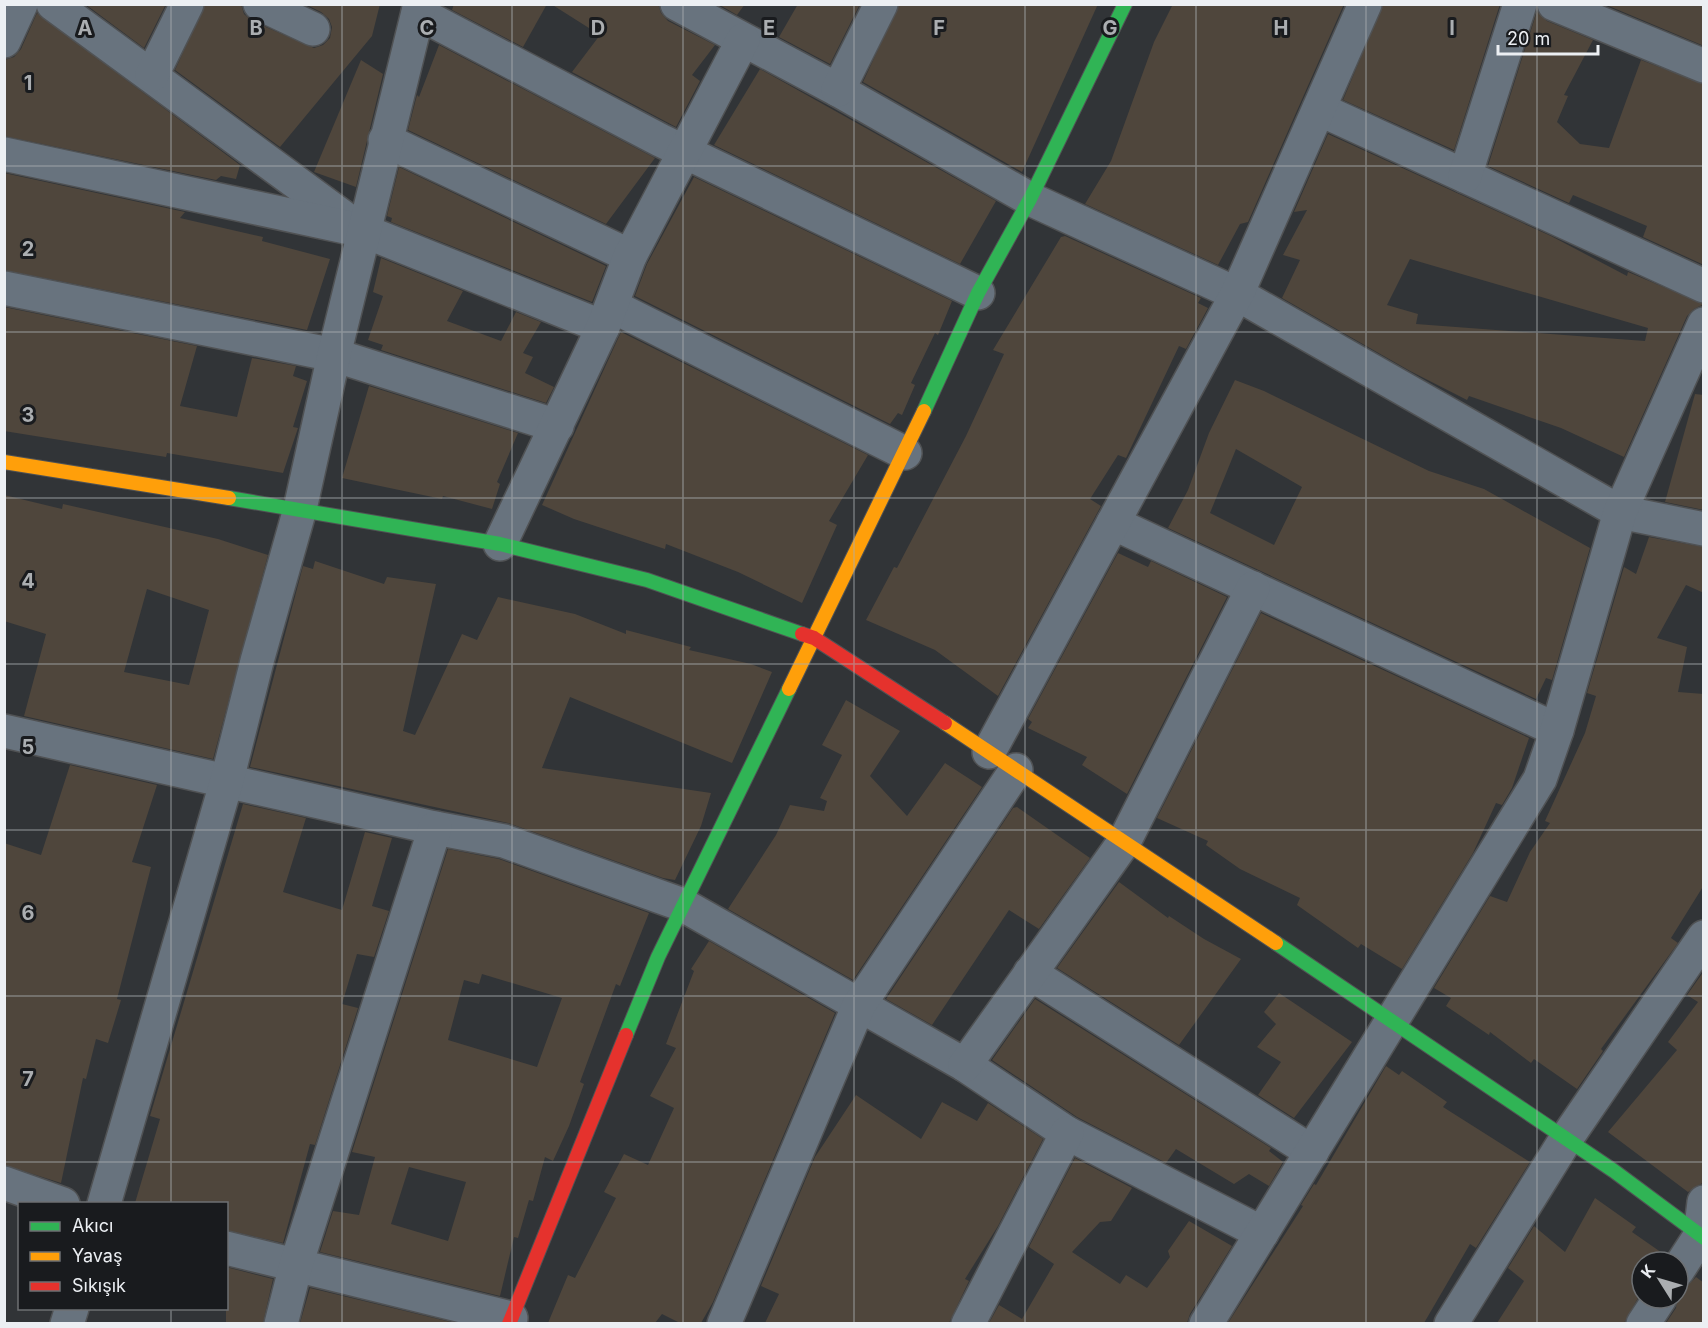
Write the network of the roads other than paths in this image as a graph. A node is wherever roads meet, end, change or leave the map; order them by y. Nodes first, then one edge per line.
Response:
1 (21, 4) edge
2 (53, 4) edge
3 (188, 4) edge
4 (260, 4) edge
5 (676, 4) edge
6 (881, 4) edge
7 (1125, 4) edge
8 (1365, 4) edge
9 (1520, 4) edge
10 (1554, 4) edge
11 (419, 9) edge
12 (313, 29) dead end
13 (744, 40) junction
14 (4, 41) edge
15 (1704, 66) edge
16 (152, 75) junction
17 (838, 90) junction
18 (1319, 109) junction
19 (385, 140) junction
20 (685, 152) junction
21 (4, 154) edge
22 (1465, 176) junction
23 (1030, 199) junction
24 (364, 231) junction
25 (630, 256) junction
26 (1704, 286) edge
27 (4, 288) edge
28 (978, 293) junction
29 (1237, 294) junction
30 (607, 316) junction
31 (1704, 324) edge
32 (334, 354) junction
33 (557, 426) junction
34 (905, 453) junction
35 (4, 462) edge
36 (300, 509) junction
37 (1620, 512) junction
38 (1113, 523) junction
39 (1704, 529) edge
40 (500, 544) junction
41 (1253, 588) junction
42 (814, 638) junction
43 (1557, 730) junction
44 (4, 731) edge
45 (989, 752) junction
46 (1016, 770) junction
47 (228, 780) junction
48 (435, 828) junction
49 (1124, 842) junction
50 (683, 905) junction
51 (1704, 937) edge
52 (1030, 973) junction
53 (859, 1005) junction
54 (1393, 1022) junction
55 (965, 1065) junction
56 (1067, 1133) junction
57 (1566, 1139) junction
58 (1312, 1152) junction
59 (4, 1183) edge
60 (60, 1202) edge
61 (104, 1202) edge
62 (1704, 1202) edge
63 (1262, 1233) junction
64 (1702, 1237) edge
65 (228, 1248) edge
66 (1690, 1254) edge
67 (296, 1265) junction
68 (1652, 1310) edge
69 (510, 1321) edge
70 (281, 1323) edge
71 (724, 1323) edge
72 (968, 1323) edge
73 (1206, 1323) edge
74 (1451, 1323) edge
75 (1643, 1323) edge

1 - 14 street
2 - 16 street
3 - 16 street
4 - 12 street
5 - 13 street
6 - 17 street
7 - 23 street
8 - 18 street
9 - 22 street
10 - 15 street
11 - 19 street
11 - 20 street
13 - 17 street
13 - 20 street
16 - 24 street
17 - 23 street
18 - 22 street
18 - 29 street
19 - 24 street
19 - 25 street
20 - 25 street
20 - 28 street
21 - 24 street
22 - 26 street
23 - 28 street
23 - 29 street
24 - 30 street
24 - 32 street
25 - 30 street
27 - 32 street
28 - 34 street
29 - 37 street
29 - 38 street
30 - 33 street
30 - 34 street
31 - 37 street
32 - 33 street
32 - 36 street
33 - 40 street
34 - 42 street
35 - 36 street
36 - 40 street
36 - 47 street
37 - 39 street
37 - 43 street
38 - 41 street
38 - 45 street
40 - 42 street
41 - 43 street
41 - 49 street
42 - 45 street
42 - 50 street
43 - 54 street
44 - 47 street
45 - 46 street
46 - 49 street
46 - 53 street
47 - 48 street
47 - 61 street
48 - 50 street
48 - 67 street
49 - 52 street
49 - 54 street
50 - 53 street
50 - 69 street
51 - 57 street
52 - 55 street
52 - 58 street
53 - 55 street
53 - 71 street
54 - 57 street
54 - 58 street
55 - 56 street
56 - 63 street
56 - 72 street
57 - 64 street
57 - 74 street
58 - 63 street
59 - 60 street
62 - 64 street
63 - 73 street
64 - 66 street
65 - 67 street
67 - 69 street
67 - 70 street
68 - 75 street

